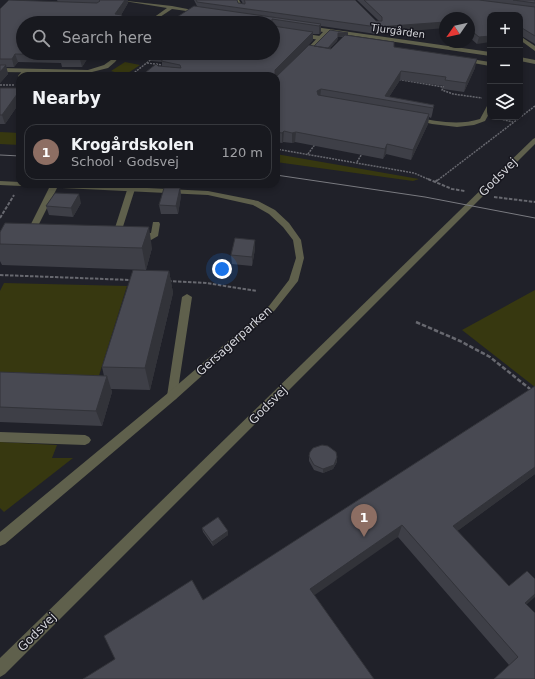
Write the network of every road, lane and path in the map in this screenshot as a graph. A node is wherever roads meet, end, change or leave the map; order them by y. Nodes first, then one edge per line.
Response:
1 (120, 0) edge
2 (237, 0) edge
3 (172, 8) junction
4 (242, 8) edge
5 (211, 13) edge
6 (159, 16) edge
7 (304, 27) edge
8 (327, 30) junction
9 (280, 32) edge
10 (320, 38) junction
11 (523, 40) edge
12 (535, 49) edge
13 (307, 52) junction
14 (317, 54) edge
15 (487, 54) edge
16 (301, 57) edge
17 (458, 59) joint
18 (115, 60) edge
19 (151, 60) edge
20 (523, 60) edge
21 (535, 62) edge
22 (147, 63) junction
23 (487, 64) edge
24 (166, 66) edge
25 (0, 70) edge
26 (25, 71) joint
27 (34, 72) edge
28 (80, 72) edge
29 (135, 72) edge
30 (408, 75) edge
31 (391, 79) edge
32 (16, 81) edge
33 (16, 81) edge
34 (404, 81) junction
35 (0, 85) edge
36 (10, 85) junction
37 (443, 87) junction
38 (7, 89) edge
39 (483, 99) dead end
40 (535, 106) edge
41 (487, 112) edge
42 (408, 117) edge
43 (506, 120) edge
44 (514, 122) junction
45 (535, 140) edge
46 (317, 142) edge
47 (280, 150) edge
48 (364, 150) edge
49 (308, 154) junction
50 (357, 162) junction
51 (435, 182) junction
52 (0, 183) edge
53 (16, 184) edge
54 (53, 188) edge
55 (105, 188) edge
56 (131, 189) junction
57 (467, 192) dead end
58 (14, 194) dead end
59 (489, 196) dead end
60 (535, 202) edge
61 (0, 218) edge
62 (156, 224) dead end
63 (49, 235) edge
64 (102, 236) edge
65 (123, 236) junction
66 (0, 275) edge
67 (135, 280) edge
68 (166, 281) edge
69 (257, 291) dead end
70 (187, 297) dead end
71 (416, 322) dead end
72 (535, 393) edge
73 (172, 396) junction
74 (0, 437) edge
75 (85, 440) dead end
76 (2, 534) edge
77 (0, 669) edge

1 - 3 street
2 - 4 street
3 - 5 street
3 - 6 street
7 - 8 street, Tjurgården
8 - 10 street
8 - 15 street, Tjurgården
9 - 10 street
10 - 13 street
11 - 12 street
13 - 14 street
13 - 16 street
17 - 23 street
17 - 37 path
18 - 28 street
19 - 22 path
20 - 21 street
22 - 24 path
22 - 29 path
25 - 26 street
26 - 27 street
30 - 34 path
31 - 34 path
32 - 36 path
33 - 36 path
34 - 37 path
35 - 36 path
36 - 38 path
37 - 39 path
40 - 44 path
41 - 42 street
43 - 44 path
44 - 51 path
45 - 77 street, Godsvej
46 - 49 path
47 - 49 path
48 - 50 path
49 - 50 path
50 - 51 path
51 - 57 path
52 - 53 street, Gersagerparken
54 - 63 street
55 - 56 street, Gersagerparken
56 - 65 street
56 - 73 street, Gersagerparken
58 - 61 path
59 - 60 path
62 - 65 street
64 - 65 street
66 - 67 path
68 - 69 path
70 - 73 street
71 - 72 path
73 - 76 street, Gersagerparken
74 - 75 street

